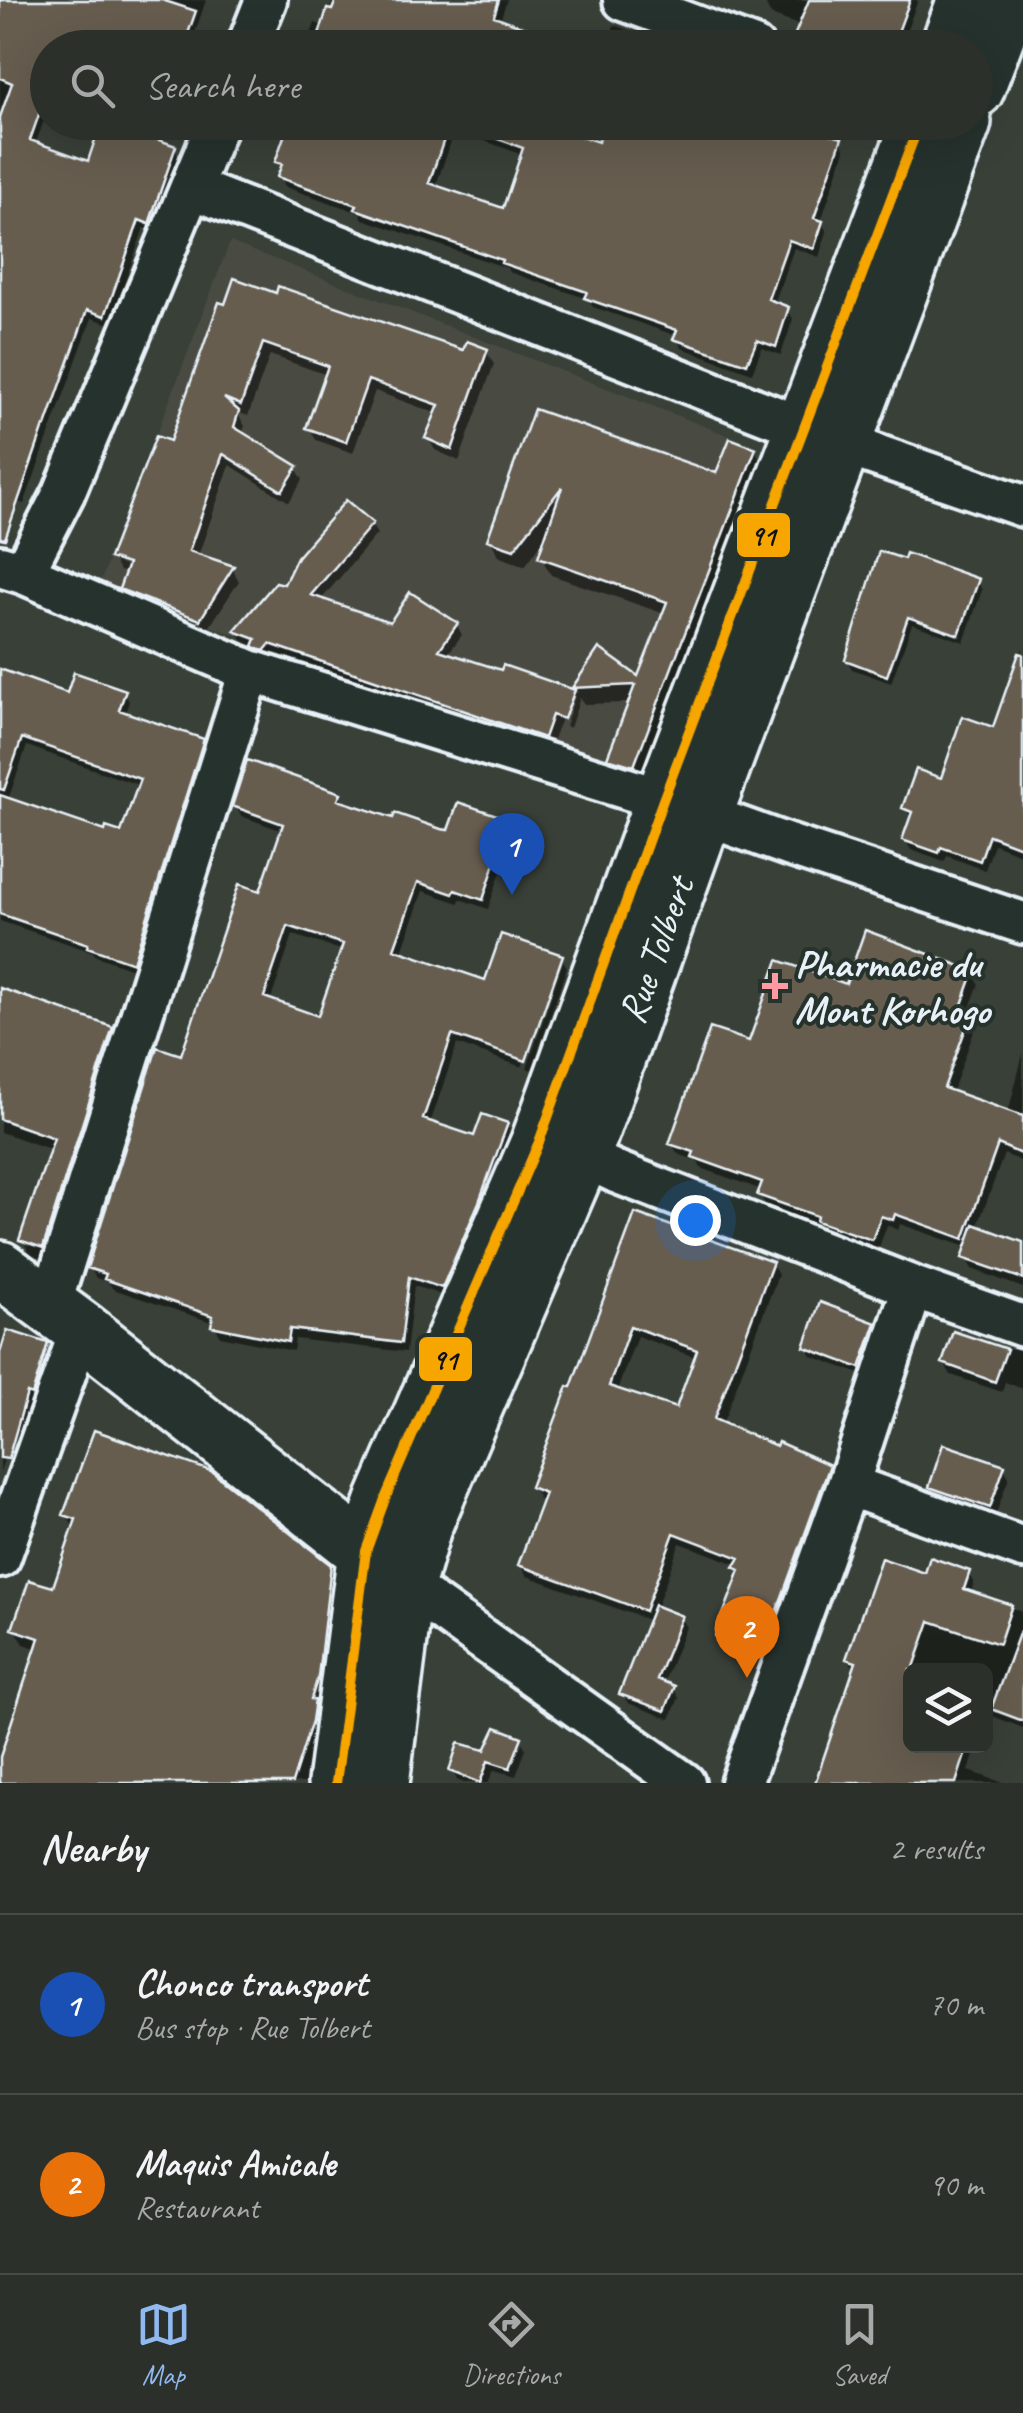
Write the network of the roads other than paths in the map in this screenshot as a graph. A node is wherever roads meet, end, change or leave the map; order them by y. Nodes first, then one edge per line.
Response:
1 (266, 0) edge
2 (624, 0) edge
3 (966, 0) edge
4 (1010, 0) edge
5 (254, 30) edge
6 (705, 30) edge
7 (955, 30) edge
8 (993, 44) edge
9 (211, 140) edge
10 (914, 140) edge
11 (954, 140) edge
12 (192, 188) junction
13 (824, 435) junction
14 (1023, 506) edge
15 (11, 569) edge
16 (250, 670) junction
17 (683, 808) junction
18 (1023, 924) edge
19 (582, 1156) junction
20 (0, 1270) edge
21 (913, 1287) junction
22 (66, 1317) junction
23 (1023, 1326) edge
24 (848, 1485) junction
25 (1023, 1548) edge
26 (366, 1550) junction
27 (0, 1557) edge
28 (406, 1585) junction
29 (336, 1783) edge
30 (380, 1783) edge
31 (684, 1783) edge
32 (741, 1783) edge

1 - 5 street
2 - 6 street
3 - 7 street
4 - 8 street
9 - 12 street
10 - 13 street, Rue Tolbert
11 - 13 street, Rue Tolbert
12 - 13 street
12 - 15 street
13 - 14 street
13 - 17 street, Rue Tolbert
15 - 16 street
16 - 17 street
16 - 22 street
17 - 18 street
17 - 19 street, Rue Tolbert
17 - 26 street, Rue Tolbert
19 - 21 street
19 - 28 street, Rue Tolbert
20 - 22 street
21 - 23 street
21 - 24 street
22 - 26 street
22 - 27 street
24 - 25 street
24 - 32 street
26 - 28 street
26 - 29 street, Rue Tolbert
28 - 30 street, Rue Tolbert
28 - 31 street

